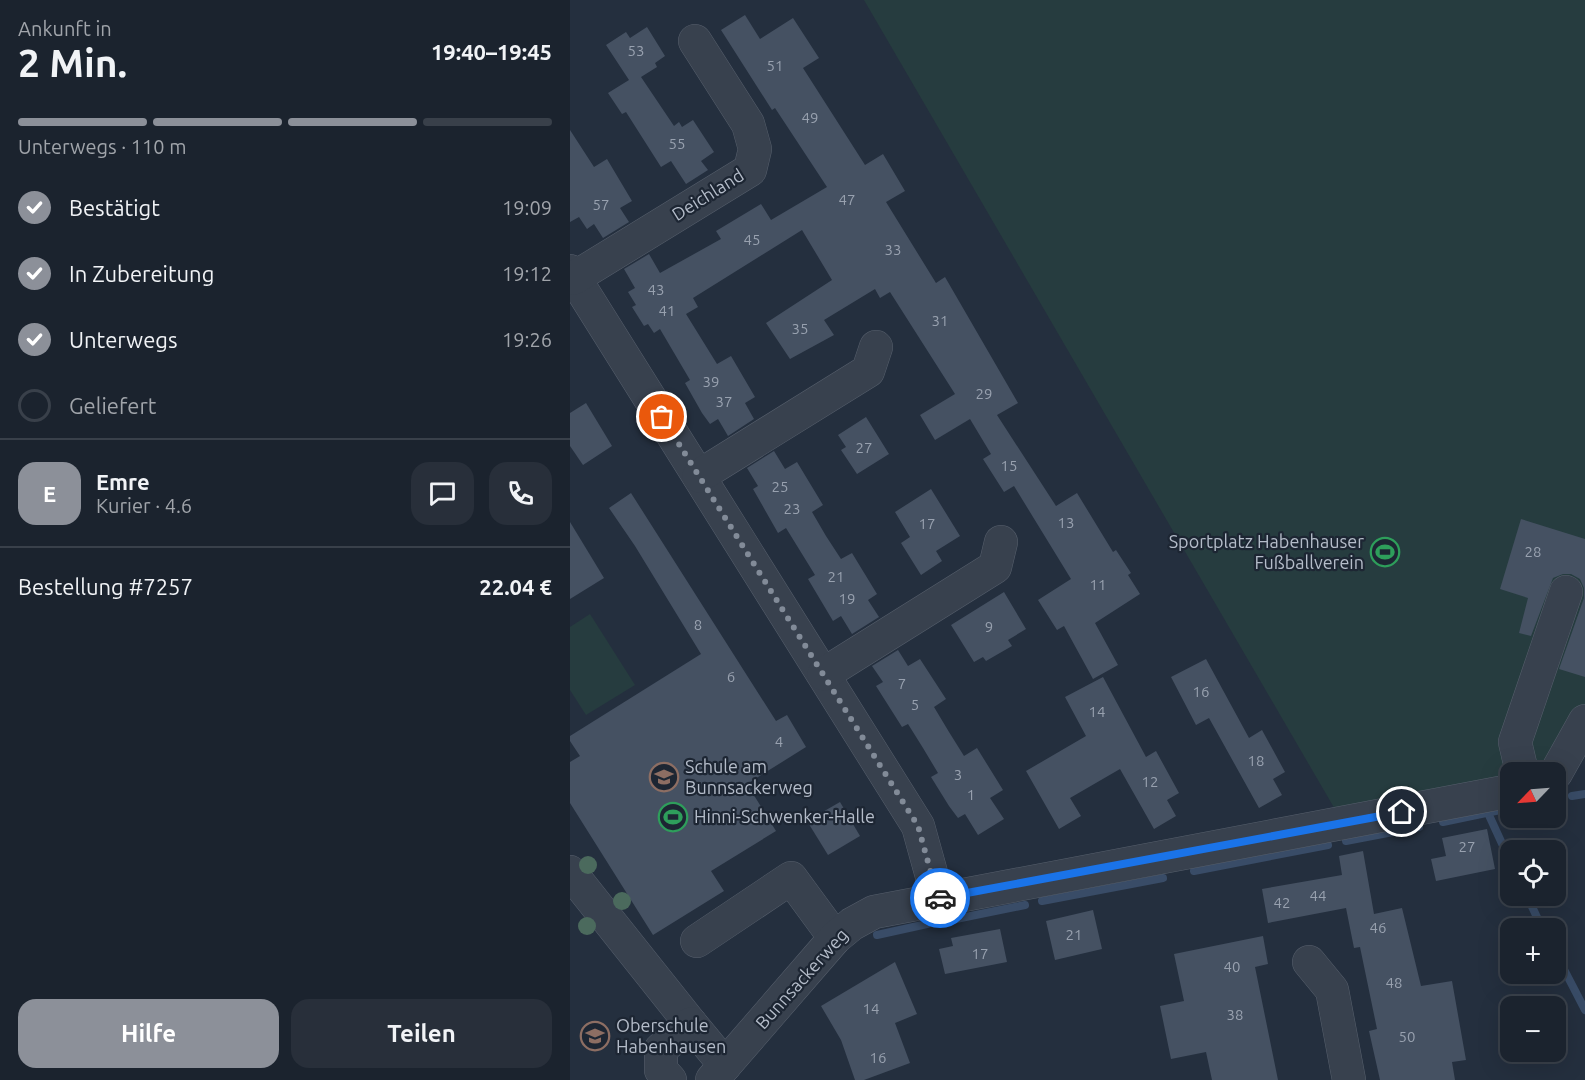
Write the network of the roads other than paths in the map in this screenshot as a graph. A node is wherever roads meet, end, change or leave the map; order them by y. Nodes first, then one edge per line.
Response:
1 (695, 41) dead end
2 (572, 275) edge
3 (876, 347) dead end
4 (699, 476) junction
5 (1001, 542) dead end
6 (1566, 592) dead end
7 (824, 674) junction
8 (1585, 721) edge
9 (1520, 762) edge
10 (1562, 762) edge
11 (1585, 777) edge
12 (1566, 781) edge
13 (1500, 793) edge
14 (570, 872) edge
15 (938, 898) junction
16 (835, 938) junction
17 (697, 941) dead end
18 (1309, 962) dead end
19 (691, 1024) junction
20 (719, 1073) edge
21 (670, 1080) edge
22 (1349, 1080) edge

1 - 2 street, Deichland
2 - 4 street, Deichland
3 - 4 street
4 - 7 street, Deichland
5 - 7 street
6 - 9 street
7 - 15 street, Deichland
8 - 10 street
11 - 12 street
13 - 15 street, Bunnsackerweg
14 - 19 street
15 - 16 street, Bunnsackerweg
16 - 17 street
16 - 20 street, Bunnsackerweg
18 - 22 street
19 - 20 street
19 - 21 street

